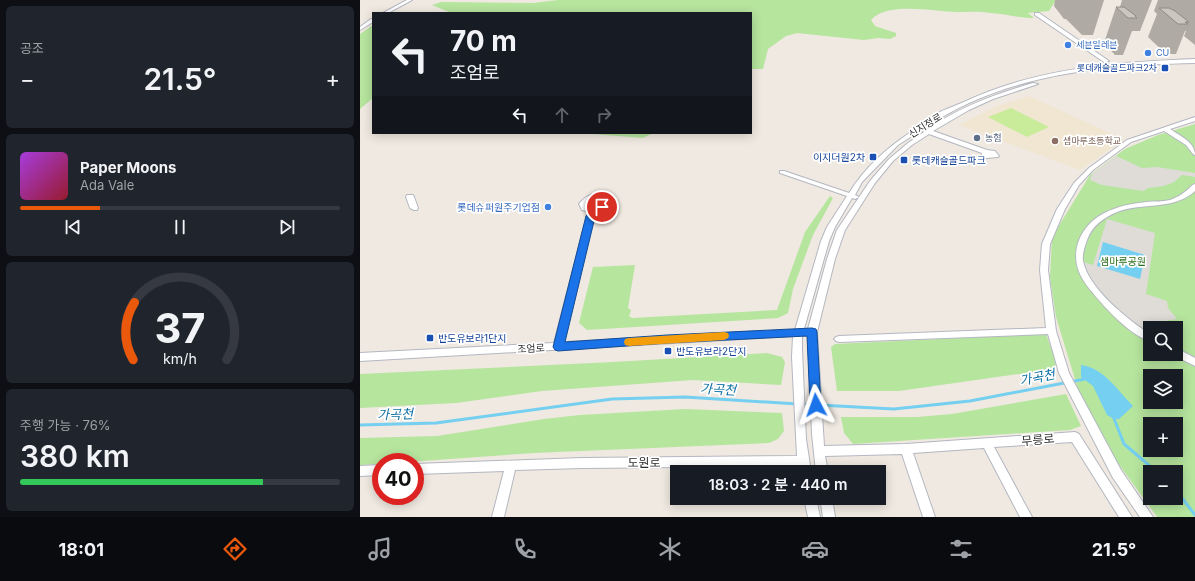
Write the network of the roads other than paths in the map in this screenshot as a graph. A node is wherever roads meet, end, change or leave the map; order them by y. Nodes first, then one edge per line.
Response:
1 (402, 0) edge
2 (410, 0) edge
3 (380, 12) edge
4 (387, 12) edge
5 (1037, 14) dead end
6 (372, 17) edge
7 (372, 21) edge
8 (360, 24) edge
9 (360, 29) edge
10 (1106, 61) dead end
11 (1195, 61) edge
12 (1195, 65) edge
13 (1195, 119) edge
14 (919, 127) junction
15 (1165, 129) junction
16 (928, 131) junction
17 (986, 152) dead end
18 (1195, 153) edge
19 (782, 172) dead end
20 (1195, 186) edge
21 (850, 195) junction
22 (410, 198) dead end
23 (861, 199) junction
24 (414, 208) dead end
25 (589, 212) junction
26 (798, 332) junction
27 (812, 332) junction
28 (1051, 332) junction
29 (1143, 333) edge
30 (839, 339) dead end
31 (558, 347) junction
32 (1183, 356) edge
33 (360, 357) edge
34 (1195, 362) edge
35 (906, 449) junction
36 (989, 449) dead end
37 (819, 451) junction
38 (693, 465) edge
39 (804, 465) edge
40 (821, 465) edge
41 (510, 467) junction
42 (372, 470) edge
43 (424, 470) edge
44 (360, 471) edge
45 (811, 505) edge
46 (827, 505) edge
47 (498, 517) edge
48 (814, 517) edge
49 (829, 517) edge
50 (929, 517) edge
51 (1026, 517) edge
52 (1126, 517) edge
53 (1147, 517) edge

1 - 3 street
2 - 4 street
5 - 10 street
6 - 8 street
7 - 9 street
11 - 14 street, 신지정로
12 - 16 street, 신지정로
13 - 15 street
14 - 16 street
14 - 21 street, 신지정로
15 - 18 street
15 - 28 street
16 - 17 street
16 - 23 street, 신지정로
19 - 21 street
20 - 29 street
21 - 23 street
21 - 26 street, 신지정로
22 - 24 street
23 - 27 street, 신지정로
25 - 25 street
25 - 31 street
26 - 27 street, 조엄로
26 - 31 street, 조엄로
26 - 39 street, 신지정로
27 - 37 street, 신지정로
28 - 30 street
28 - 53 street
31 - 33 street, 조엄로
32 - 34 street
35 - 37 street, 무릉로
35 - 50 street
35 - 52 street, 무릉로
36 - 51 street
37 - 40 street, 신지정로
38 - 41 street, 도원로
41 - 43 street, 도원로
41 - 47 street
42 - 44 street
45 - 48 street
46 - 49 street

